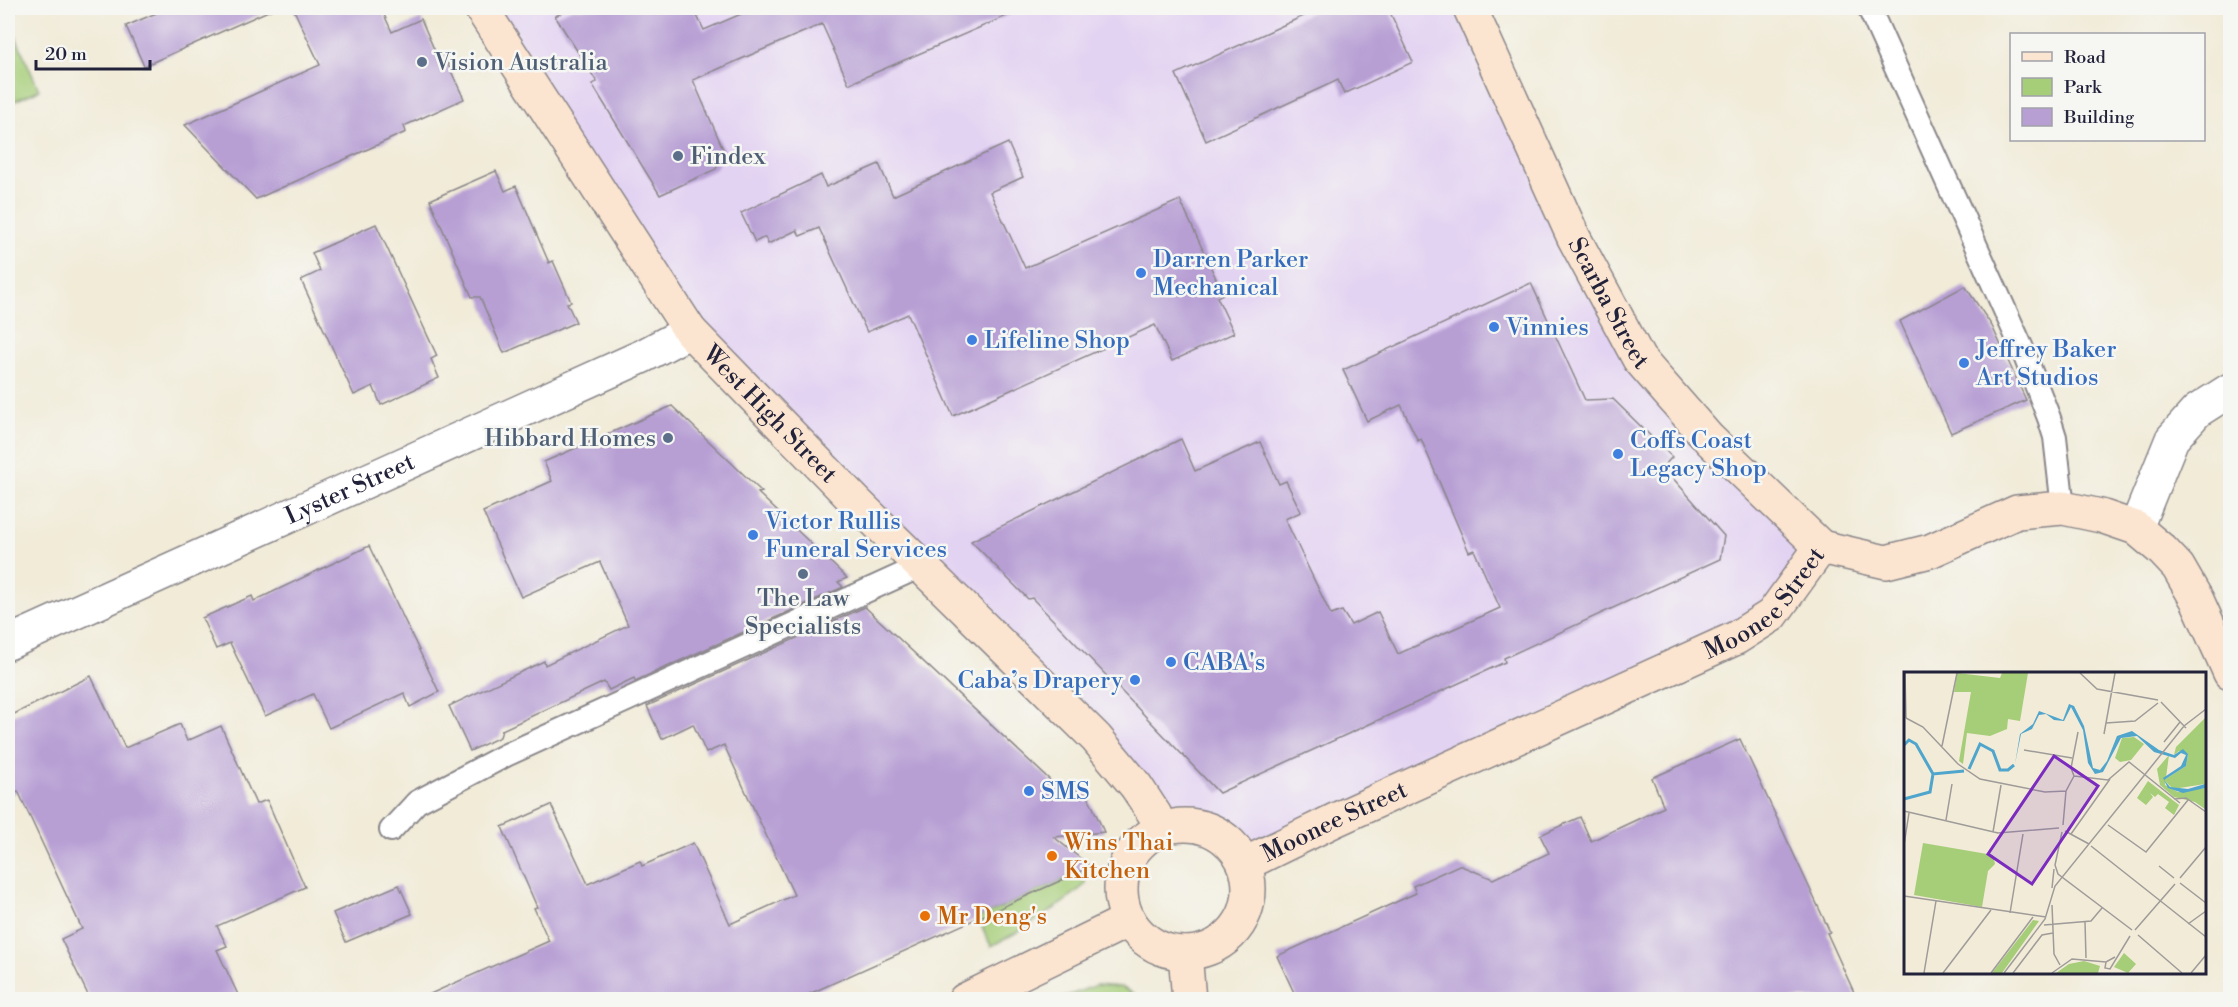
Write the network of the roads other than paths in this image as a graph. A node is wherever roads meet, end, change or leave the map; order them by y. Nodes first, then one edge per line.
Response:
1 (481, 8) edge
2 (1470, 8) edge
3 (1869, 8) edge
4 (690, 331) junction
5 (2230, 390) edge
6 (2063, 508) junction
7 (2136, 528) junction
8 (1821, 547) junction
9 (921, 566) junction
10 (8, 643) edge
11 (2230, 673) edge
12 (391, 830) dead end
13 (1159, 830) junction
14 (1245, 864) junction
15 (1129, 920) junction
16 (1185, 953) junction
17 (964, 999) edge
18 (1189, 999) edge

1 - 4 street, West High Street
2 - 8 street, Scarba Street
3 - 6 lane
4 - 9 street, West High Street
4 - 10 street, Lyster Street
5 - 7 street
6 - 7 street, Moonee Street
6 - 8 street, Moonee Street
7 - 11 street
8 - 14 street, Moonee Street
9 - 12 lane
9 - 13 street, West High Street
13 - 14 street
13 - 15 street
14 - 16 street
15 - 16 street
15 - 17 street
16 - 18 street

